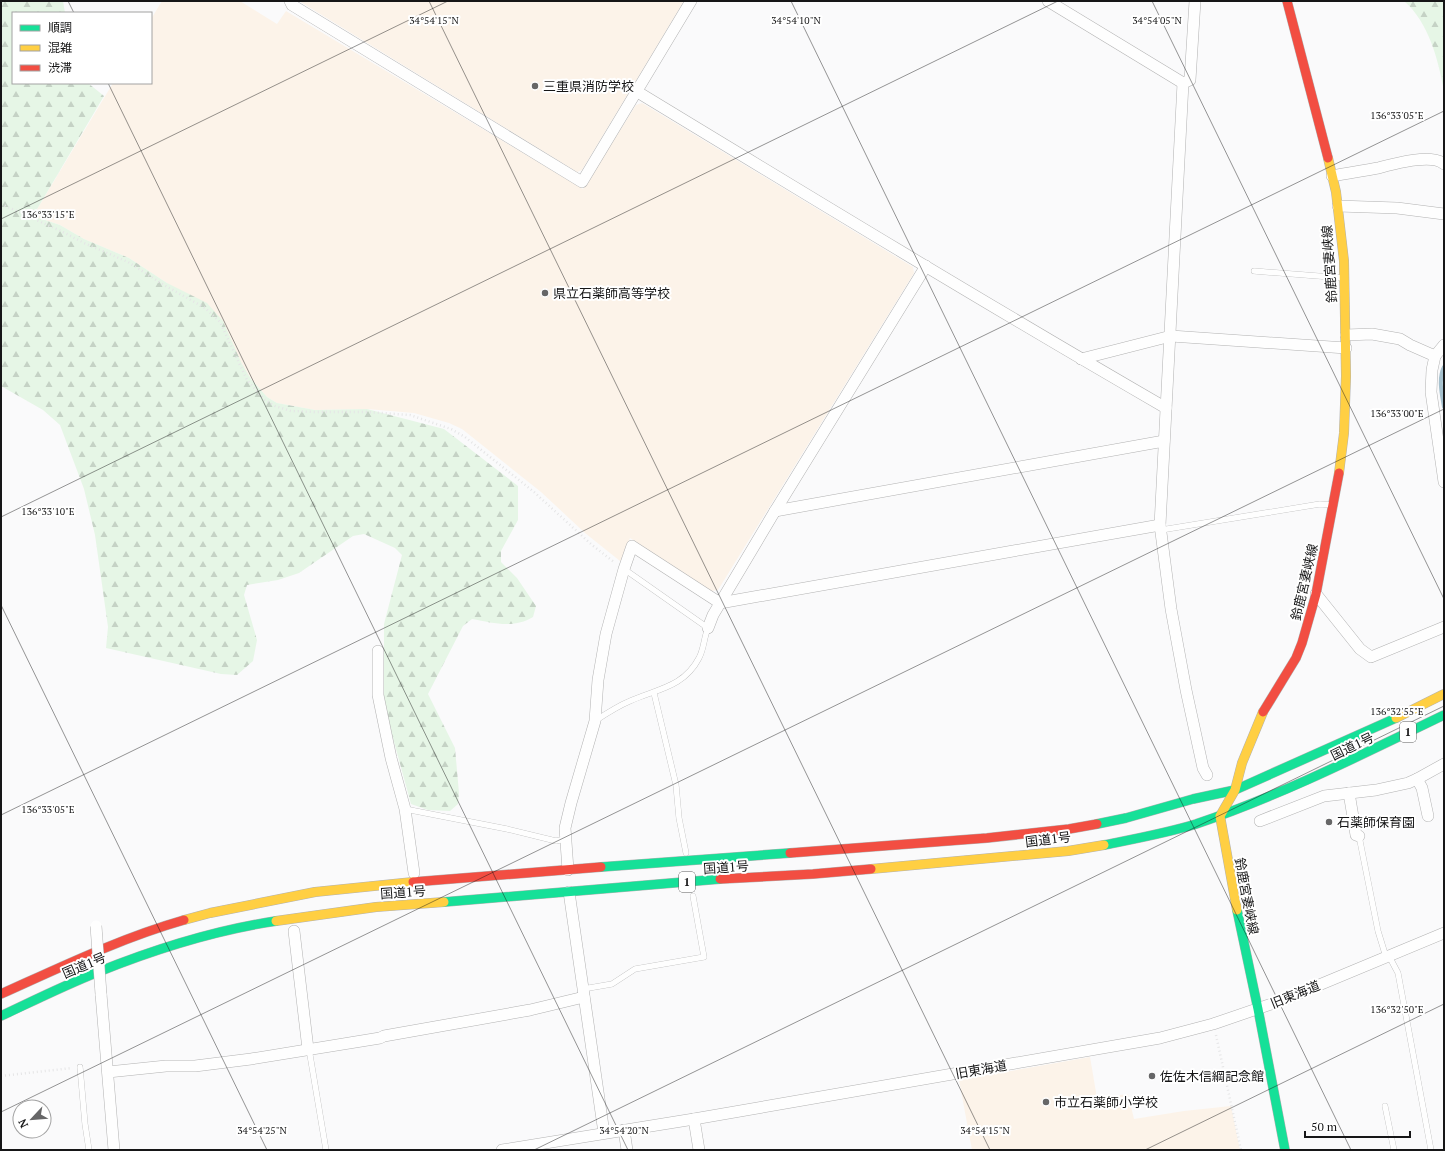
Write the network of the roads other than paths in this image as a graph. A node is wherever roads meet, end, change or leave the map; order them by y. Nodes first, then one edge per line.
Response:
1 (290, 1) edge
2 (691, 1) edge
3 (1048, 1) edge
4 (1195, 1) edge
5 (1287, 1) edge
6 (1183, 84) junction
7 (636, 91) junction
8 (1444, 164) edge
9 (1332, 176) junction
10 (1338, 206) junction
11 (1444, 214) edge
12 (926, 266) junction
13 (1254, 271) dead end
14 (1344, 278) junction
15 (1346, 335) junction
16 (1171, 336) junction
17 (1444, 345) edge
18 (1346, 348) junction
19 (1435, 356) junction
20 (1081, 359) junction
21 (1166, 408) junction
22 (1164, 441) junction
23 (1444, 482) edge
24 (1334, 505) junction
25 (775, 511) junction
26 (1161, 528) junction
27 (624, 569) junction
28 (1316, 594) junction
29 (720, 603) junction
30 (1444, 627) edge
31 (708, 628) junction
32 (378, 651) dead end
33 (654, 693) junction
34 (1444, 694) edge
35 (1444, 715) edge
36 (595, 721) junction
37 (1444, 764) edge
38 (1206, 775) dead end
39 (1417, 779) junction
40 (1235, 790) junction
41 (1349, 793) junction
42 (405, 809) junction
43 (1220, 816) junction
44 (1428, 816) dead end
45 (1260, 821) dead end
46 (1359, 836) joint
47 (565, 839) junction
48 (686, 853) dead end
49 (567, 867) junction
50 (414, 873) junction
51 (340, 889) junction
52 (570, 892) junction
53 (693, 896) dead end
54 (96, 926) dead end
55 (294, 932) dead end
56 (1444, 933) edge
57 (1387, 956) junction
58 (583, 993) junction
59 (1, 994) edge
60 (1258, 1009) junction
61 (1, 1016) edge
62 (308, 1049) junction
63 (80, 1067) road end
64 (108, 1072) junction
65 (1385, 1106) dead end
66 (694, 1119) junction
67 (624, 1130) junction
68 (604, 1133) junction
69 (538, 1147) edge
70 (89, 1150) edge
71 (114, 1150) edge
72 (326, 1150) edge
73 (502, 1150) edge
74 (627, 1150) edge
75 (699, 1150) edge
76 (1285, 1150) edge
77 (1394, 1150) edge
78 (1431, 1150) edge

1 - 7 street
2 - 7 street
3 - 6 street
4 - 6 street
5 - 9 main road, 鈴鹿宮妻峡線
6 - 16 street
7 - 12 street
8 - 9 street
9 - 10 main road, 鈴鹿宮妻峡線
10 - 11 street
10 - 14 main road, 鈴鹿宮妻峡線
12 - 20 street
12 - 25 street
13 - 14 lane
14 - 15 main road, 鈴鹿宮妻峡線
15 - 18 main road, 鈴鹿宮妻峡線
15 - 19 street
16 - 18 street
16 - 20 street
16 - 21 street
17 - 19 street
18 - 24 main road, 鈴鹿宮妻峡線
19 - 23 street
20 - 21 street
21 - 22 street
22 - 25 street
22 - 26 street
24 - 26 lane
24 - 28 main road, 鈴鹿宮妻峡線
25 - 29 street
26 - 29 street
26 - 38 street
27 - 29 street
27 - 31 lane
27 - 36 street
28 - 30 street
28 - 40 main road, 鈴鹿宮妻峡線
29 - 31 street
31 - 33 lane
32 - 42 street
33 - 36 lane
33 - 48 lane
34 - 40 main road, 国道1号 / 1
35 - 43 main road, 国道1号 / 1
36 - 47 street
37 - 39 street
39 - 41 street
39 - 44 street
40 - 43 main road, 鈴鹿宮妻峡線
40 - 49 main road, 国道1号 / 1
41 - 45 street
41 - 46 street
42 - 47 lane
42 - 50 street
43 - 52 main road, 国道1号 / 1
43 - 60 main road, 鈴鹿宮妻峡線
46 - 57 lane
47 - 49 street
49 - 50 street
49 - 51 main road, 国道1号 / 1
50 - 51 street
51 - 59 main road, 国道1号 / 1
52 - 58 street
52 - 61 main road, 国道1号 / 1
53 - 58 lane
54 - 64 street, bridge
55 - 62 street
56 - 57 street, 旧東海道
57 - 60 street, 旧東海道
57 - 78 lane
58 - 62 street
58 - 68 street
60 - 66 street, 旧東海道
60 - 76 main road, 鈴鹿宮妻峡線
62 - 64 street
62 - 72 lane
63 - 70 lane
64 - 71 street
65 - 77 lane
66 - 67 street, 旧東海道
66 - 75 street
67 - 68 street, 旧東海道
67 - 74 street
68 - 69 street, 旧東海道
69 - 73 street, 旧東海道

